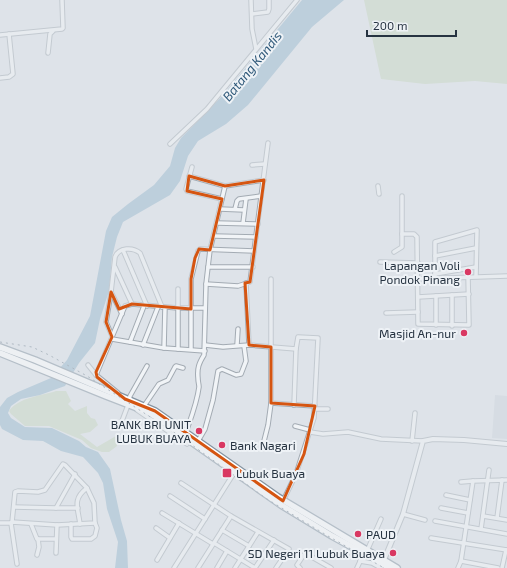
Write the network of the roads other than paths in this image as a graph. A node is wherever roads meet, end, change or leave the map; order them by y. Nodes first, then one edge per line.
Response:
1 (62, 0) edge
2 (251, 0) edge
3 (269, 0) edge
4 (297, 0) edge
5 (252, 14) junction
6 (53, 31) junction
7 (9, 34) junction
8 (0, 35) edge
9 (256, 49) junction
10 (48, 53) dead end
11 (0, 78) edge
12 (268, 143) dead end
13 (170, 144) dead end
14 (266, 164) junction
15 (252, 166) dead end
16 (192, 167) dead end
17 (189, 176) junction
18 (264, 180) junction
19 (225, 186) junction
20 (378, 186) dead end
21 (379, 194) dead end
22 (262, 196) junction
23 (402, 196) dead end
24 (222, 199) junction
25 (246, 199) junction
26 (235, 209) junction
27 (220, 210) junction
28 (244, 210) junction
29 (217, 222) junction
30 (243, 224) junction
31 (258, 224) junction
32 (402, 234) junction
33 (214, 236) junction
34 (256, 237) junction
35 (476, 248) junction
36 (123, 250) junction
37 (210, 250) junction
38 (254, 251) junction
39 (394, 252) dead end
40 (435, 256) junction
41 (380, 262) dead end
42 (418, 263) junction
43 (208, 266) junction
44 (476, 266) junction
45 (115, 267) junction
46 (253, 267) junction
47 (435, 276) junction
48 (468, 276) junction
49 (476, 276) junction
50 (507, 276) edge
51 (271, 279) dead end
52 (418, 279) junction
53 (246, 283) junction
54 (206, 284) junction
55 (178, 289) dead end
56 (111, 292) junction
57 (469, 294) junction
58 (452, 295) junction
59 (436, 296) junction
60 (418, 297) junction
61 (132, 304) junction
62 (146, 306) junction
63 (162, 307) junction
64 (178, 308) junction
65 (205, 308) junction
66 (192, 309) junction
67 (418, 312) junction
68 (386, 313) dead end
69 (122, 314) junction
70 (436, 325) junction
71 (452, 326) junction
72 (238, 329) dead end
73 (112, 338) junction
74 (130, 342) junction
75 (143, 345) junction
76 (205, 345) junction
77 (237, 345) junction
78 (249, 345) junction
79 (244, 346) junction
80 (0, 347) edge
81 (271, 347) junction
82 (164, 348) junction
83 (296, 348) junction
84 (178, 349) junction
85 (191, 349) junction
86 (205, 351) junction
87 (0, 353) edge
88 (88, 365) dead end
89 (147, 366) dead end
90 (183, 368) dead end
91 (54, 372) junction
92 (96, 375) junction
93 (128, 402) junction
94 (271, 403) junction
95 (294, 405) junction
96 (144, 406) junction
97 (315, 407) junction
98 (328, 409) dead end
99 (415, 414) dead end
100 (122, 421) dead end
101 (295, 426) dead end
102 (310, 431) junction
103 (186, 432) junction
104 (264, 441) dead end
105 (412, 441) junction
106 (423, 441) junction
107 (199, 443) junction
108 (187, 444) dead end
109 (507, 444) edge
110 (207, 450) junction
111 (489, 470) dead end
112 (234, 473) junction
113 (74, 474) junction
114 (488, 480) junction
115 (502, 480) junction
116 (507, 480) edge
117 (472, 481) junction
118 (461, 482) dead end
119 (181, 483) dead end
120 (86, 488) junction
121 (446, 495) dead end
122 (170, 496) dead end
123 (470, 500) junction
124 (283, 501) junction
125 (214, 505) junction
126 (56, 506) junction
127 (14, 507) junction
128 (78, 508) junction
129 (441, 508) dead end
130 (162, 513) dead end
131 (468, 513) junction
132 (403, 514) junction
133 (231, 516) junction
134 (483, 516) junction
135 (497, 518) junction
136 (205, 519) junction
137 (381, 519) dead end
138 (425, 520) dead end
139 (507, 520) edge
140 (435, 521) dead end
141 (0, 523) edge
142 (12, 523) junction
143 (95, 523) junction
144 (179, 523) junction
145 (31, 524) junction
146 (71, 524) junction
147 (80, 524) junction
148 (57, 525) junction
149 (466, 526) junction
150 (156, 528) dead end
151 (481, 529) junction
152 (222, 530) junction
153 (258, 532) junction
154 (196, 534) junction
155 (507, 534) edge
156 (170, 538) junction
157 (431, 538) dead end
158 (38, 539) junction
159 (56, 539) junction
160 (274, 540) junction
161 (213, 544) junction
162 (463, 544) junction
163 (249, 546) junction
164 (507, 550) edge
165 (227, 551) junction
166 (366, 552) junction
167 (56, 553) dead end
168 (37, 555) dead end
169 (241, 559) junction
170 (157, 560) dead end
171 (384, 560) junction
172 (360, 561) junction
173 (461, 561) junction
174 (17, 564) dead end
175 (174, 568) edge
176 (198, 568) edge
177 (217, 568) edge
178 (235, 568) edge
179 (254, 568) edge
180 (276, 568) edge
181 (300, 568) edge
182 (331, 568) edge
183 (357, 568) edge
184 (381, 568) edge
185 (390, 568) edge
186 (398, 568) edge
187 (458, 568) edge
188 (498, 568) edge
189 (502, 568) edge

1 - 6 street
2 - 5 street
3 - 5 street
4 - 9 street
5 - 9 street
6 - 7 street
6 - 10 street
7 - 8 street
7 - 11 street
9 - 13 street
12 - 14 street
14 - 15 street
14 - 18 street
16 - 17 street
17 - 19 street
17 - 24 street
18 - 19 street
18 - 22 street
19 - 24 street
20 - 21 street
22 - 25 street
22 - 31 street
23 - 32 street
24 - 27 street
25 - 26 street
25 - 28 street
26 - 27 street
26 - 28 street
27 - 29 street
28 - 30 street
29 - 30 street
29 - 33 street
30 - 31 street
31 - 34 street
32 - 39 street
32 - 42 street
33 - 34 street
33 - 37 street
34 - 38 street
35 - 40 street
35 - 40 street
35 - 44 street
36 - 45 street
36 - 62 street
36 - 63 street
37 - 38 street
37 - 43 street
37 - 66 street
38 - 46 street
40 - 47 street
41 - 42 street
42 - 52 street
43 - 46 street
43 - 54 street
44 - 47 street
44 - 49 street
45 - 56 street
45 - 61 street
46 - 53 street
47 - 48 street
47 - 52 street
48 - 49 street
48 - 57 street
49 - 50 street
51 - 81 street
52 - 60 street
53 - 54 street
53 - 78 street
54 - 65 street
55 - 64 street
56 - 69 street
56 - 73 street
57 - 58 street
57 - 71 street
58 - 59 street
58 - 71 street
59 - 60 street
59 - 70 street
60 - 67 street
61 - 62 street
61 - 69 street
62 - 63 street
62 - 74 street
63 - 64 street
63 - 75 street
63 - 82 street
64 - 66 street
64 - 84 street
65 - 66 street
65 - 76 street
66 - 85 street
67 - 68 street
67 - 70 street
69 - 73 street
70 - 71 street
72 - 77 street
73 - 74 street
73 - 92 street
74 - 75 street
75 - 82 street
76 - 77 street
76 - 86 street
77 - 79 street
78 - 79 street
78 - 81 street
79 - 107 street
80 - 91 highway
81 - 83 street
81 - 94 street
82 - 84 street
83 - 95 street
83 - 97 street
84 - 85 street
85 - 86 street
86 - 103 street
87 - 91 highway
88 - 92 street
89 - 93 street
90 - 96 street
91 - 93 highway
92 - 93 street
93 - 96 highway
93 - 100 street
93 - 107 highway
93 - 108 street
94 - 95 street
94 - 104 street
95 - 97 street
96 - 103 highway
97 - 98 street
97 - 102 street
99 - 105 street
101 - 102 street
102 - 105 street
102 - 124 street
103 - 107 highway
105 - 106 street
106 - 109 street
106 - 132 street
107 - 110 highway
110 - 112 highway
110 - 124 highway
111 - 114 street
112 - 125 street
112 - 166 highway
113 - 120 street
113 - 126 street
113 - 127 street
114 - 115 street
114 - 117 street
114 - 134 street
115 - 116 street
115 - 135 street
117 - 118 street
117 - 123 street
119 - 125 street
120 - 128 street
120 - 143 street
121 - 123 street
122 - 136 street
123 - 131 street
124 - 166 highway
125 - 133 street
125 - 136 street
126 - 127 street
126 - 128 street
127 - 142 street
128 - 147 street
129 - 131 street
130 - 144 street
131 - 149 street
132 - 138 street
132 - 171 street
133 - 152 street
133 - 153 street
134 - 135 street
134 - 151 street
135 - 139 street
136 - 154 street
137 - 166 street
140 - 149 street
141 - 142 street
142 - 145 street
142 - 174 street
143 - 146 street
143 - 147 street
144 - 154 street
144 - 156 street
145 - 148 street
145 - 158 street
146 - 147 street
146 - 148 street
148 - 159 street
149 - 151 street
149 - 162 street
150 - 156 street
151 - 155 street
152 - 161 street
152 - 163 street
153 - 160 street
153 - 163 street
154 - 161 street
154 - 175 street
156 - 170 street
157 - 162 street
158 - 159 street
158 - 168 street
159 - 167 street
160 - 179 street
160 - 180 street
161 - 165 street
161 - 176 street
162 - 164 street
162 - 173 street
163 - 169 street
164 - 189 street
165 - 169 street
165 - 177 street
166 - 171 highway
166 - 172 street
166 - 185 highway
169 - 178 street
169 - 179 street
171 - 186 highway
172 - 183 street
172 - 184 street
173 - 187 street
173 - 188 street
181 - 182 street

